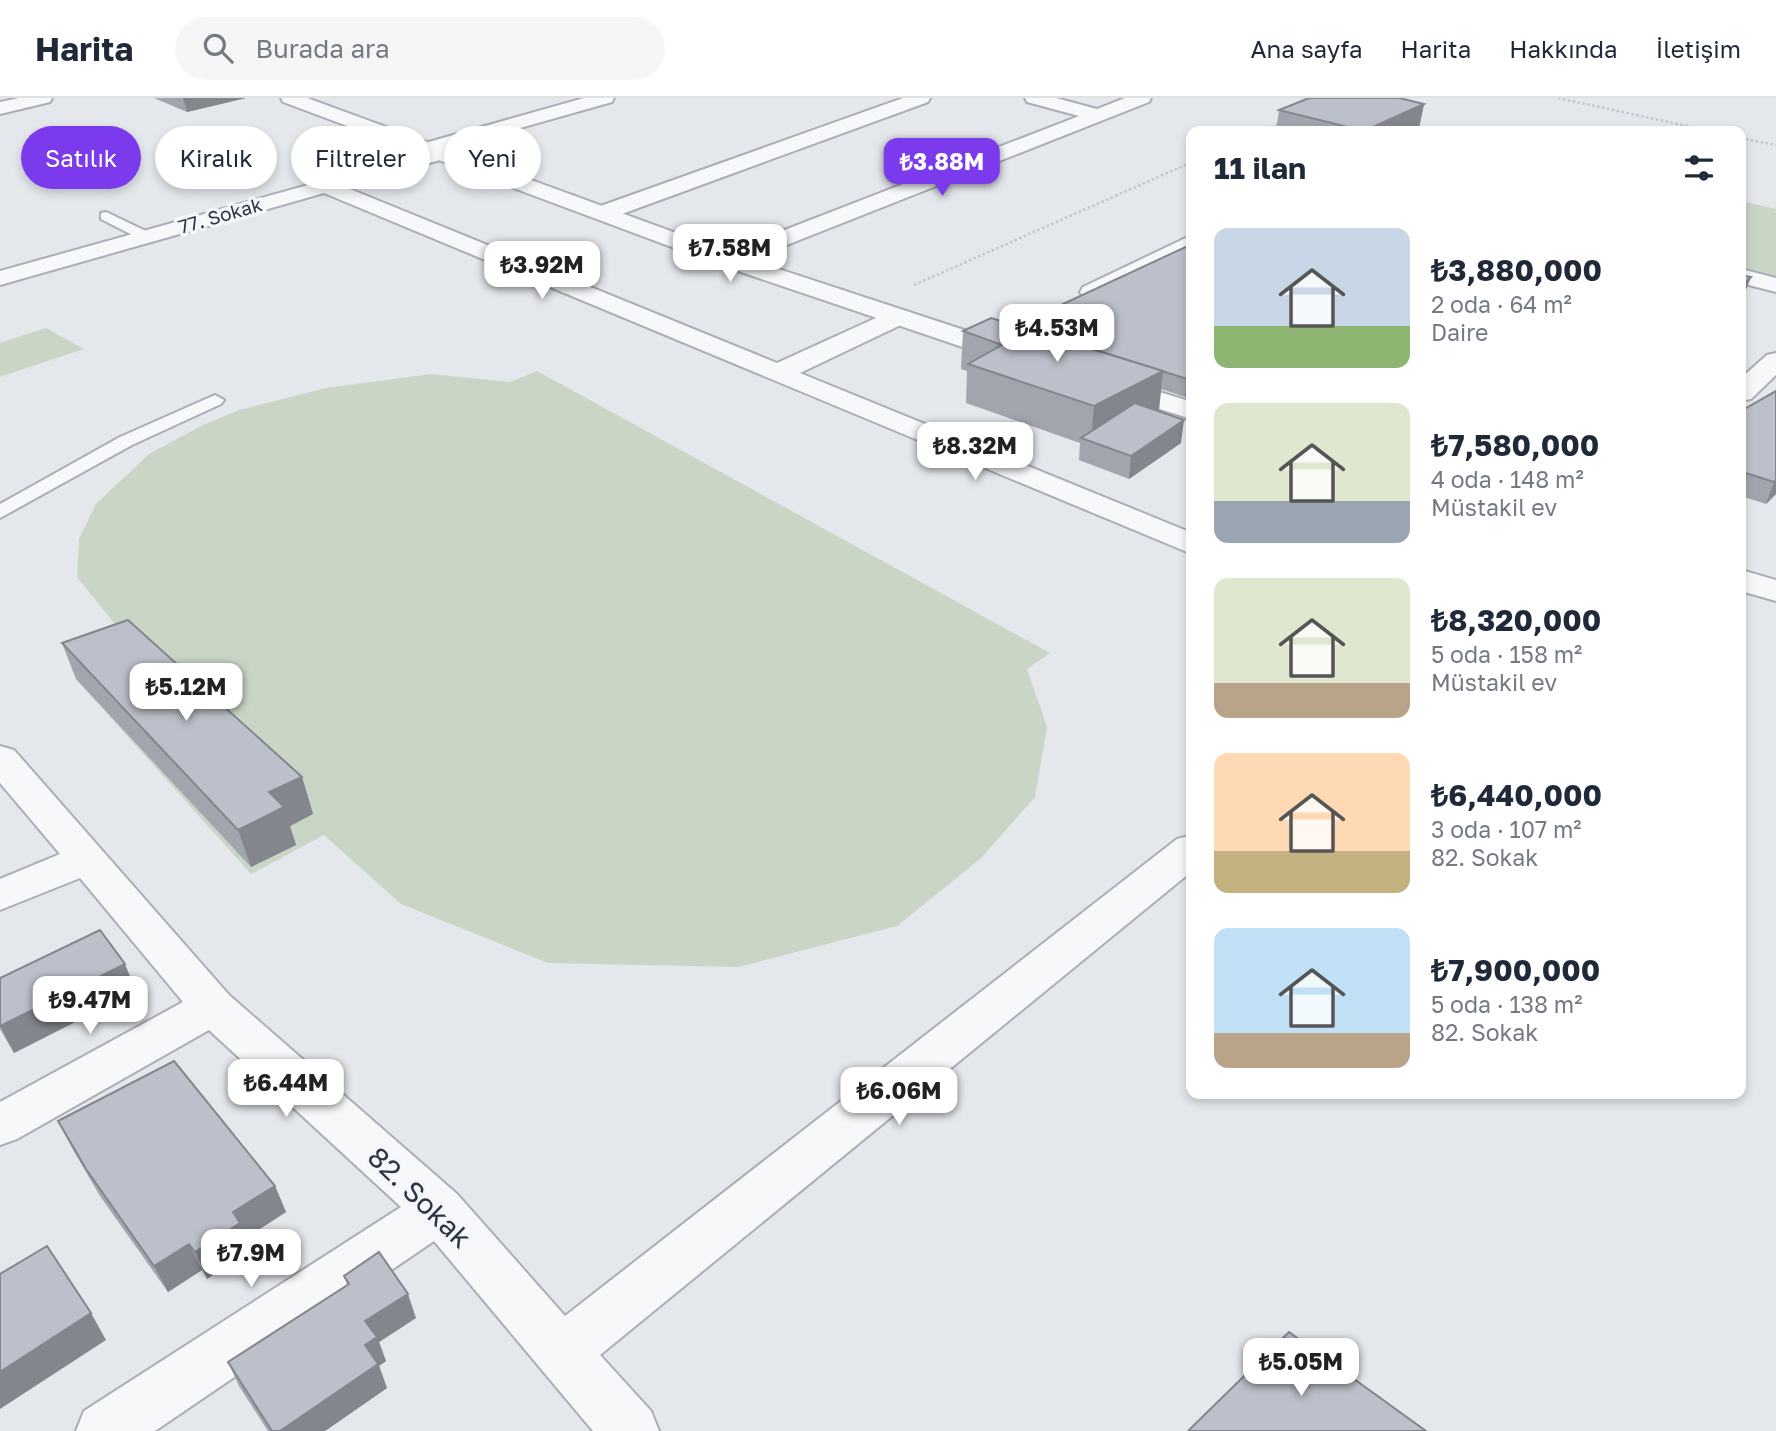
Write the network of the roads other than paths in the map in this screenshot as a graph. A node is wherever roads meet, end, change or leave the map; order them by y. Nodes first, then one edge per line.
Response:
1 (43, 98) edge
2 (290, 98) edge
3 (605, 98) edge
4 (921, 98) edge
5 (1034, 98) edge
6 (1142, 98) edge
7 (0, 108) edge
8 (1097, 115) junction
9 (432, 152) junction
10 (317, 189) edge
11 (329, 189) edge
12 (603, 214) junction
13 (106, 216) dead end
14 (145, 236) junction
15 (1186, 245) edge
16 (728, 260) junction
17 (1746, 277) edge
18 (0, 278) edge
19 (1776, 285) edge
20 (1069, 303) edge
21 (898, 317) junction
22 (1008, 333) edge
23 (984, 346) junction
24 (1036, 362) edge
25 (1776, 362) edge
26 (778, 373) junction
27 (1088, 378) edge
28 (1746, 389) edge
29 (215, 400) dead end
30 (1186, 409) edge
31 (0, 512) edge
32 (1186, 542) edge
33 (1746, 582) edge
34 (1776, 591) edge
35 (0, 758) edge
36 (1186, 854) edge
37 (85, 860) junction
38 (0, 895) edge
39 (213, 1007) junction
40 (0, 1125) edge
41 (439, 1210) junction
42 (562, 1352) junction
43 (105, 1431) edge
44 (630, 1431) edge

1 - 7 street
2 - 9 street
3 - 9 street, 77. Sokak
4 - 12 street
5 - 8 street
6 - 8 street
8 - 16 street
9 - 12 street
10 - 14 street, 77. Sokak
11 - 26 street
12 - 16 street
13 - 14 lane
14 - 18 street, 77. Sokak
15 - 20 street
16 - 21 street
17 - 19 street
21 - 23 street
21 - 26 street
22 - 23 street
23 - 24 street
25 - 28 street
26 - 32 street
27 - 30 street
29 - 31 lane
33 - 34 street
35 - 37 street, 82. Sokak
36 - 42 street
37 - 38 street
37 - 39 street, 82. Sokak
39 - 40 street
39 - 41 street, 82. Sokak
41 - 42 street, 82. Sokak
41 - 43 street
42 - 44 street, 82. Sokak

